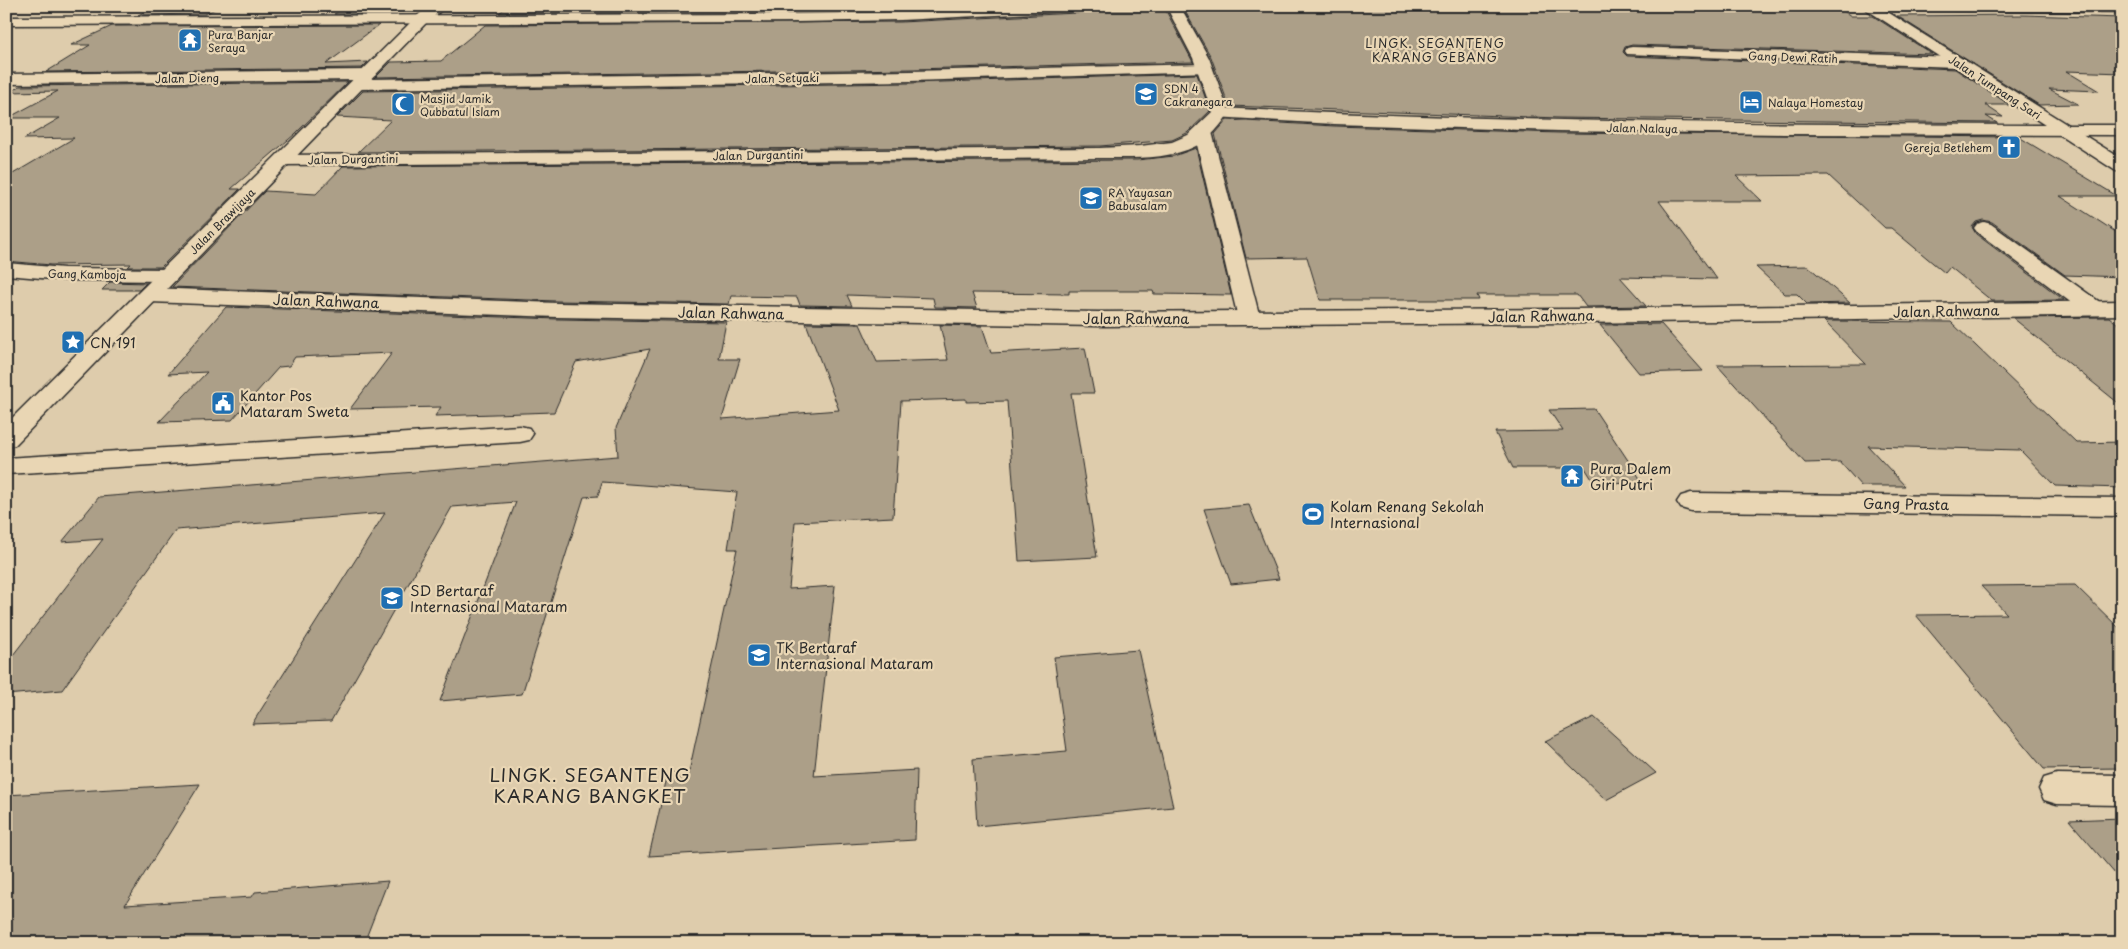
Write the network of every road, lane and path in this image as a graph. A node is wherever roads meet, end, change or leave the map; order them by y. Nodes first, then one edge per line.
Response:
1 (439, 6) edge
2 (1087, 6) edge
3 (1173, 6) edge
4 (1868, 6) edge
5 (1954, 6) edge
6 (2122, 8) edge
7 (423, 18) junction
8 (6, 21) edge
9 (1632, 51) dead end
10 (1955, 62) junction
11 (1204, 69) junction
12 (6, 79) edge
13 (363, 79) junction
14 (1221, 113) junction
15 (2063, 130) junction
16 (2122, 130) edge
17 (1203, 132) junction
18 (283, 160) junction
19 (2122, 167) edge
20 (1984, 228) dead end
21 (6, 269) edge
22 (168, 275) junction
23 (150, 295) junction
24 (2093, 308) junction
25 (2122, 308) edge
26 (1249, 318) junction
27 (520, 434) dead end
28 (6, 439) edge
29 (6, 466) edge
30 (1691, 502) dead end
31 (2122, 507) edge
32 (2057, 789) dead end
33 (2122, 790) edge

1 - 7 street, Jalan Brawijaya
2 - 7 street
3 - 11 street
4 - 10 street, Jalan Tumpang Sari
5 - 6 street
7 - 8 street
7 - 13 street, Jalan Brawijaya
9 - 10 street, Gang Dewi Ratih
10 - 15 street, Jalan Tumpang Sari
11 - 13 street, Jalan Setyaki
11 - 14 street
12 - 13 street, Jalan Dieng
13 - 18 street, Jalan Brawijaya
14 - 15 street, Jalan Nalaya
14 - 17 street, Jalan Durgantini
15 - 16 street, Jalan Nalaya
15 - 19 street, Jalan Tumpang Sari
17 - 18 street, Jalan Durgantini
17 - 26 street
18 - 22 street, Jalan Brawijaya
20 - 24 street
21 - 22 street, Gang Kamboja
22 - 23 street, Jalan Brawijaya
23 - 26 street, Jalan Rahwana
23 - 28 street, Jalan Brawijaya
24 - 25 street, Jalan Rahwana
24 - 26 street, Jalan Rahwana
27 - 29 street
30 - 31 street, Gang Prasta
32 - 33 street

